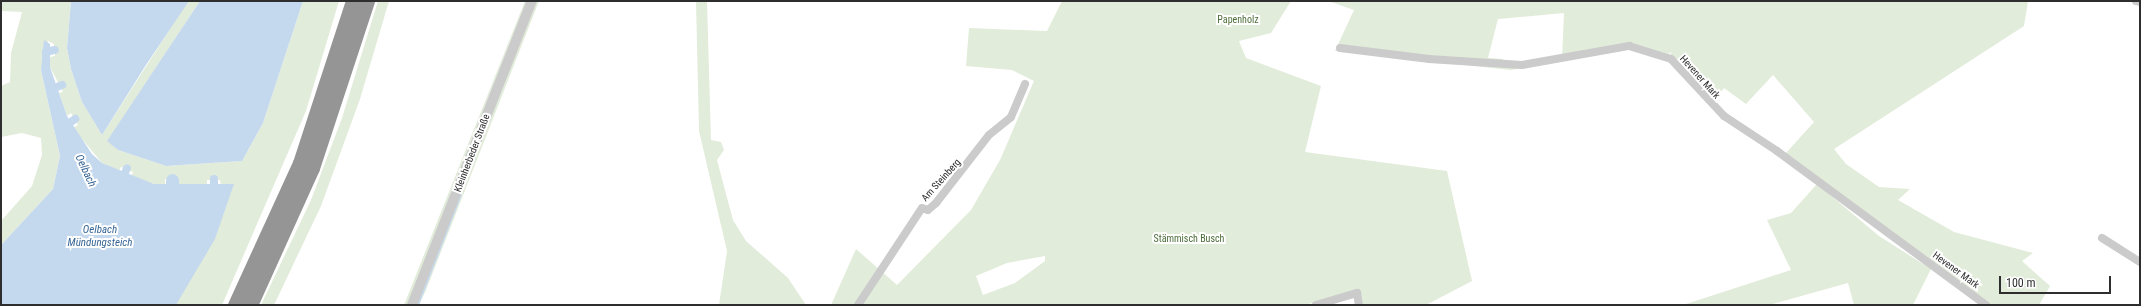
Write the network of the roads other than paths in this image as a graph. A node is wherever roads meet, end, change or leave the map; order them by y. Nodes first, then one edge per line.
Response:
1 (353, 1) edge
2 (367, 1) edge
3 (532, 1) edge
4 (2136, 1) edge
5 (2140, 2) edge
6 (1340, 48) dead end
7 (1025, 84) dead end
8 (2102, 238) dead end
9 (2140, 262) edge
10 (235, 305) edge
11 (250, 305) edge
12 (412, 305) edge
13 (858, 305) edge
14 (1316, 305) edge
15 (1359, 305) edge
16 (1986, 305) edge

1 - 10 highway
2 - 11 highway
3 - 12 street, Kleinherbeder Straße
4 - 5 street
6 - 16 street, Hevener Mark
7 - 13 street, Am Steinberg
8 - 9 street
14 - 15 street

